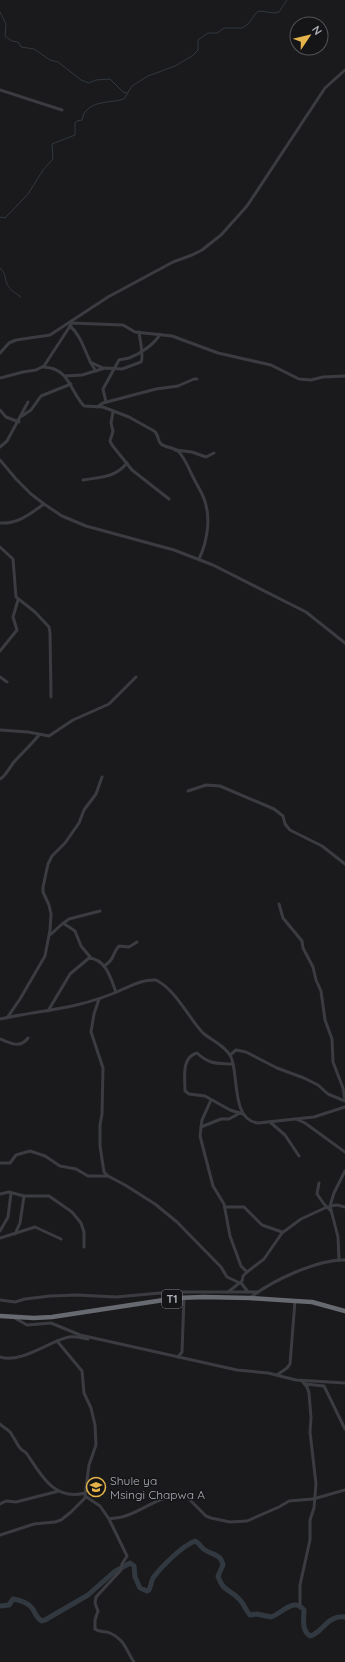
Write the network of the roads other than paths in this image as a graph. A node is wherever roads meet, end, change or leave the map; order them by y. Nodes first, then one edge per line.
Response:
1 (345, 70) edge
2 (0, 90) edge
3 (62, 110) dead end
4 (70, 324) junction
5 (139, 332) junction
6 (160, 334) junction
7 (140, 351) junction
8 (0, 353) edge
9 (90, 362) junction
10 (43, 367) junction
11 (103, 369) junction
12 (114, 369) junction
13 (96, 371) junction
14 (65, 376) junction
15 (345, 376) edge
16 (0, 378) edge
17 (197, 379) dead end
18 (71, 384) junction
19 (28, 402) dead end
20 (106, 402) junction
21 (97, 407) junction
22 (105, 408) junction
23 (0, 410) edge
24 (113, 412) junction
25 (22, 416) junction
26 (19, 422) junction
27 (0, 448) edge
28 (176, 450) junction
29 (214, 453) dead end
30 (0, 460) edge
31 (127, 464) junction
32 (83, 480) dead end
33 (169, 499) dead end
34 (44, 504) junction
35 (0, 523) edge
36 (0, 547) edge
37 (199, 560) junction
38 (18, 600) junction
39 (345, 643) edge
40 (0, 651) edge
41 (0, 677) edge
42 (136, 677) dead end
43 (7, 682) dead end
44 (51, 696) dead end
45 (0, 730) edge
46 (39, 735) junction
47 (102, 777) dead end
48 (0, 779) edge
49 (188, 792) dead end
50 (345, 864) edge
51 (279, 904) dead end
52 (100, 911) dead end
53 (63, 923) junction
54 (49, 937) junction
55 (137, 942) dead end
56 (91, 958) junction
57 (104, 966) junction
58 (116, 992) junction
59 (99, 999) junction
60 (48, 1011) junction
61 (7, 1018) junction
62 (0, 1019) edge
63 (28, 1038) dead end
64 (0, 1039) edge
65 (230, 1055) junction
66 (233, 1064) junction
67 (211, 1100) junction
68 (345, 1104) edge
69 (240, 1113) junction
70 (244, 1114) junction
71 (296, 1119) junction
72 (270, 1122) junction
73 (201, 1127) junction
74 (345, 1152) edge
75 (299, 1156) dead end
76 (0, 1163) edge
77 (345, 1171) edge
78 (108, 1176) junction
79 (320, 1183) dead end
80 (11, 1193) junction
81 (0, 1194) edge
82 (24, 1196) junction
83 (224, 1207) junction
84 (328, 1207) junction
85 (345, 1207) edge
86 (0, 1231) edge
87 (282, 1232) junction
88 (15, 1234) junction
89 (0, 1238) edge
90 (61, 1239) dead end
91 (84, 1247) dead end
92 (339, 1260) junction
93 (345, 1260) edge
94 (247, 1272) junction
95 (239, 1282) junction
96 (228, 1292) junction
97 (248, 1292) junction
98 (257, 1292) junction
99 (184, 1298) junction
100 (250, 1298) junction
101 (0, 1300) edge
102 (295, 1301) junction
103 (345, 1310) edge
104 (0, 1316) edge
105 (11, 1316) junction
106 (97, 1340) junction
107 (58, 1341) junction
108 (0, 1357) edge
109 (178, 1357) junction
110 (277, 1375) junction
111 (302, 1381) junction
112 (345, 1383) edge
113 (305, 1384) junction
114 (0, 1424) edge
115 (345, 1429) edge
116 (345, 1490) edge
117 (59, 1491) junction
118 (85, 1493) junction
119 (86, 1497) junction
120 (315, 1498) junction
121 (0, 1504) edge
122 (109, 1519) junction
123 (0, 1535) edge
124 (300, 1605) dead end
125 (134, 1662) edge

1 - 4 street
2 - 3 street
4 - 5 street
4 - 8 street
4 - 9 street
4 - 10 street
5 - 6 street
5 - 7 street
6 - 7 street
6 - 15 street
7 - 12 street
7 - 12 street
9 - 11 street
9 - 13 street
10 - 14 street
10 - 16 street
11 - 12 street
11 - 13 street
12 - 20 street
13 - 14 street
14 - 18 street
17 - 20 street
18 - 21 street
18 - 25 street
19 - 25 street
20 - 21 street
20 - 22 street
21 - 22 street
22 - 24 street
23 - 26 street
24 - 28 street
24 - 31 street
25 - 26 street
26 - 27 street
28 - 29 street
28 - 37 street
30 - 34 street
31 - 32 street
31 - 33 street
34 - 35 street
34 - 37 street
36 - 38 street
37 - 39 street
38 - 40 street
38 - 44 street
41 - 43 street
42 - 46 street
45 - 46 street
46 - 48 street
47 - 54 street
49 - 50 street
51 - 68 street
52 - 53 street
53 - 54 street
53 - 56 street
54 - 61 street
55 - 57 street
56 - 57 street
56 - 60 street
57 - 58 street
58 - 59 street
58 - 65 street
59 - 60 street
59 - 78 street
60 - 61 street
61 - 62 street
63 - 64 street
65 - 66 street
65 - 68 street
66 - 67 street
66 - 70 street
67 - 69 street
67 - 73 street
68 - 71 street
69 - 70 street
69 - 73 street
70 - 72 street
71 - 72 street
71 - 74 street
72 - 75 street
73 - 83 street
76 - 78 street
77 - 84 street
78 - 95 street
79 - 84 street
80 - 81 street
80 - 82 street
80 - 86 street
82 - 88 street
82 - 91 street
83 - 87 street
83 - 94 street
84 - 85 street
84 - 87 street
84 - 92 street
87 - 94 street
88 - 89 street
88 - 90 street
92 - 93 street
92 - 98 street
94 - 95 street
95 - 96 street
95 - 97 street
96 - 97 street
96 - 101 street
97 - 98 street
98 - 100 street
99 - 100 highway, T1
99 - 105 highway, T1
99 - 109 street
100 - 102 highway, T1
102 - 103 highway, T1
102 - 110 street
104 - 105 highway, T1
105 - 106 street
106 - 107 street
106 - 109 street
107 - 108 street
107 - 118 street
109 - 110 street
110 - 111 street
111 - 112 street
111 - 113 street
113 - 115 street
113 - 120 street
114 - 117 street
116 - 120 street
117 - 118 street
117 - 121 street
118 - 119 street
119 - 122 street
119 - 123 street
120 - 122 street
120 - 124 street
122 - 125 street

